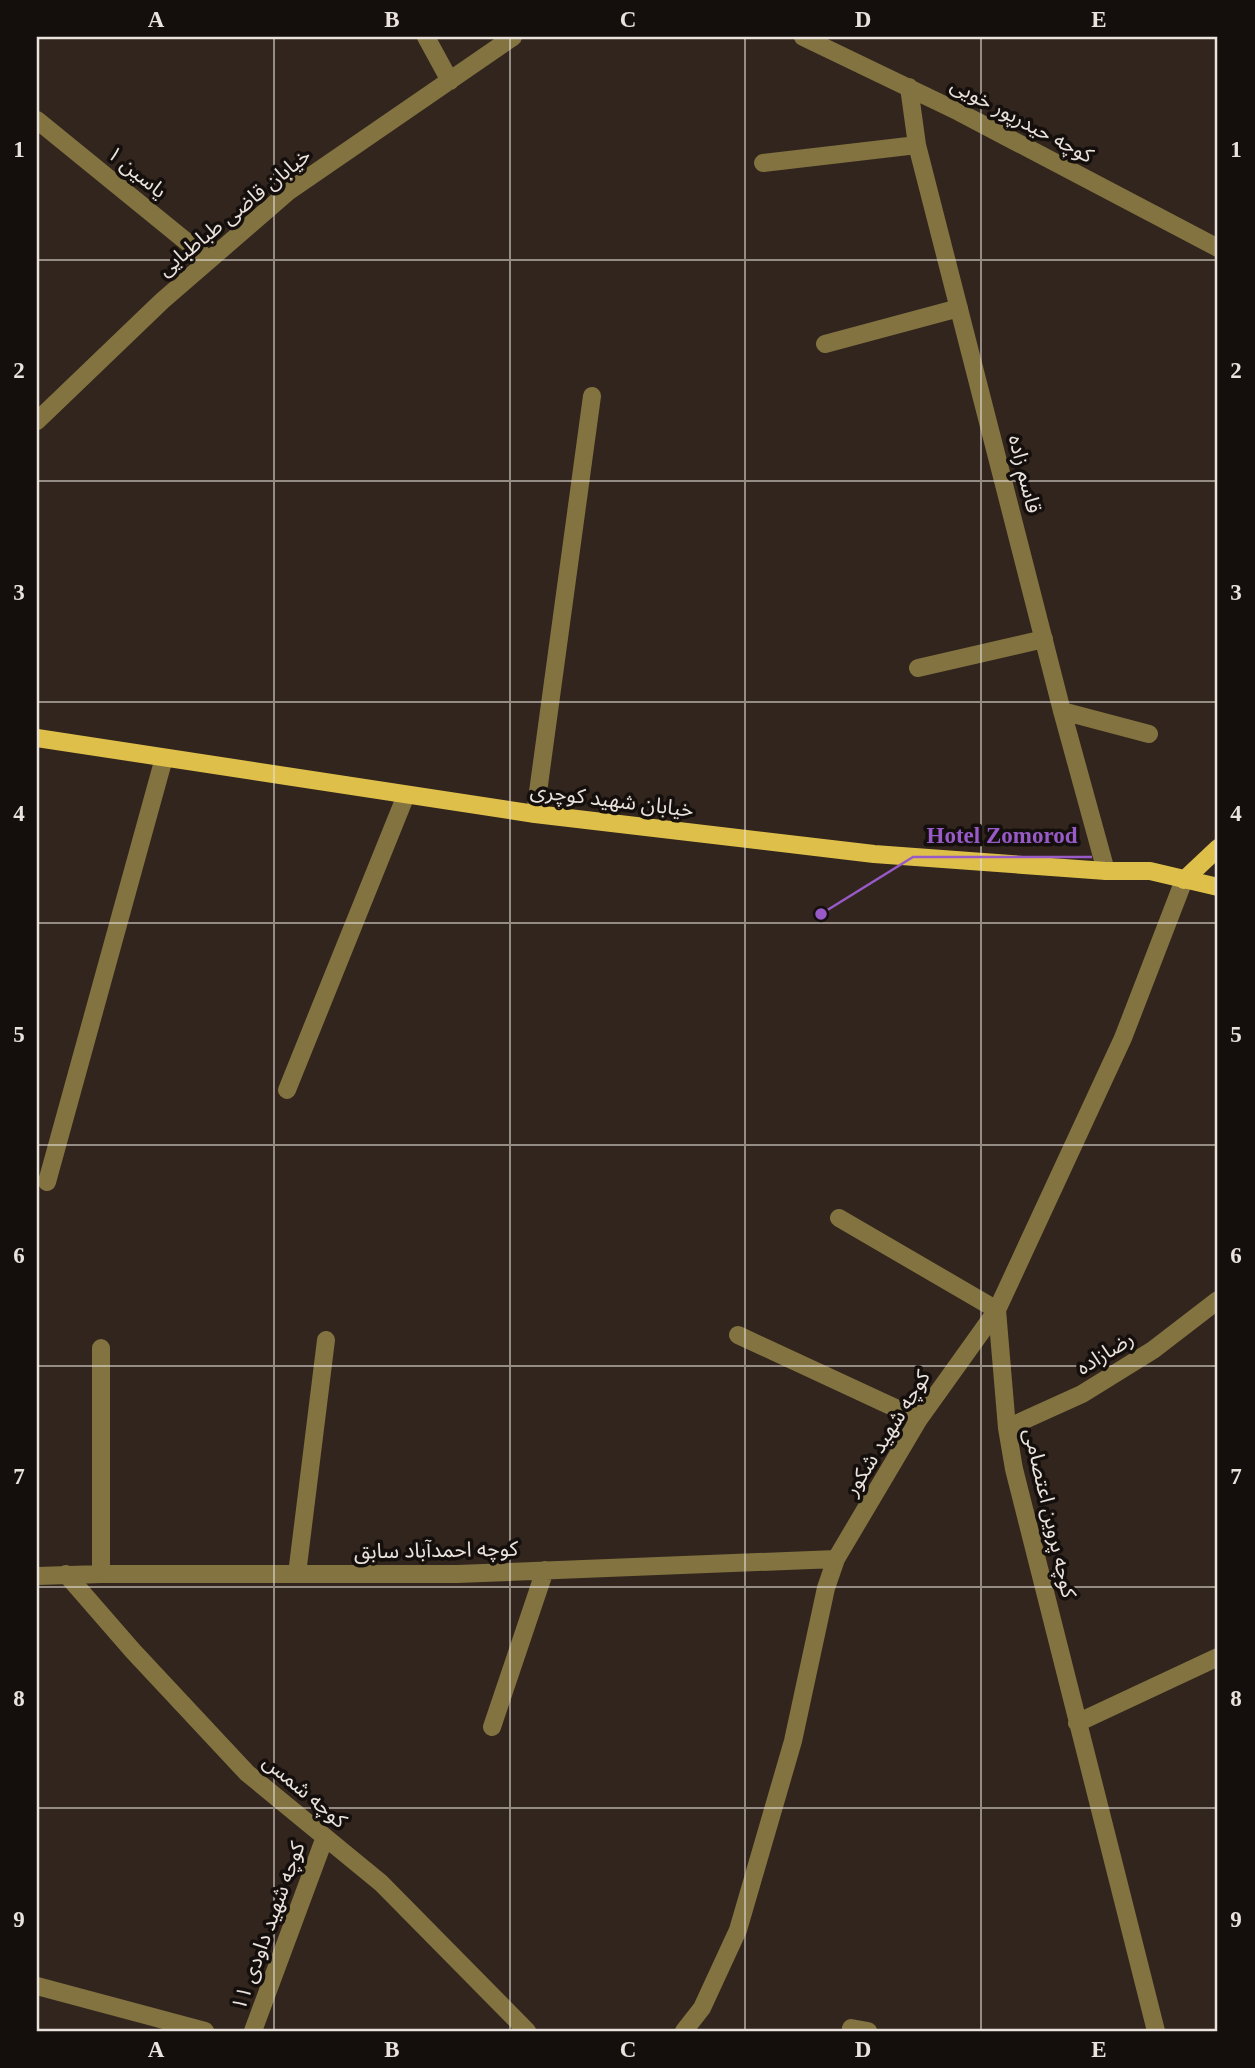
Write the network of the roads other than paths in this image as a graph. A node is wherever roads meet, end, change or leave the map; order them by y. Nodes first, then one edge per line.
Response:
1 (426, 37) edge
2 (513, 37) edge
3 (803, 37) edge
4 (450, 80) junction
5 (909, 87) junction
6 (37, 120) edge
7 (917, 145) junction
8 (763, 163) dead end
9 (1218, 248) edge
10 (209, 260) junction
11 (959, 308) junction
12 (825, 344) dead end
13 (592, 396) dead end
14 (37, 421) edge
15 (1044, 639) junction
16 (918, 668) dead end
17 (1062, 711) junction
18 (1149, 734) dead end
19 (37, 738) edge
20 (164, 758) junction
21 (406, 794) junction
22 (534, 814) junction
23 (1218, 848) edge
24 (1106, 871) junction
25 (1184, 880) junction
26 (1218, 887) edge
27 (287, 1090) dead end
28 (47, 1182) dead end
29 (839, 1219) dead end
30 (1218, 1300) edge
31 (997, 1310) junction
32 (738, 1335) dead end
33 (326, 1340) dead end
34 (101, 1348) dead end
35 (919, 1419) junction
36 (1007, 1428) junction
37 (836, 1559) junction
38 (545, 1570) junction
39 (66, 1574) junction
40 (101, 1574) junction
41 (297, 1574) junction
42 (37, 1576) edge
43 (1218, 1657) edge
44 (1077, 1723) junction
45 (492, 1727) dead end
46 (325, 1837) junction
47 (37, 1986) edge
48 (205, 2031) edge
49 (253, 2031) edge
50 (527, 2031) edge
51 (684, 2031) edge
52 (1156, 2031) edge

1 - 4 street
2 - 4 street, خیابان قاضی طباطبایی
3 - 5 street, کوچه حیدرپور خویی
4 - 10 street, خیابان قاضی طباطبایی
5 - 7 street, قاسم زاده
5 - 9 street, کوچه حیدرپور خویی
6 - 10 street, یاسین ۱
7 - 8 street
7 - 11 street, قاسم زاده
10 - 14 street, خیابان قاضی طباطبایی
11 - 12 street
11 - 15 street, قاسم زاده
13 - 22 street
15 - 16 street
15 - 17 street, قاسم زاده
17 - 18 street
17 - 24 street, قاسم زاده
19 - 20 main road, خیابان شهید کوچری
20 - 21 main road, خیابان شهید کوچری
20 - 28 street
21 - 22 main road, خیابان شهید کوچری
21 - 27 street
22 - 24 main road, خیابان شهید کوچری
23 - 25 main road
24 - 25 main road, خیابان شهید کوچری
25 - 26 main road, خیابان شهید کوچری
25 - 31 street, کوچه شهید شکور
29 - 31 street
30 - 36 street, رضازاده
31 - 35 street, کوچه شهید شکور
31 - 36 street, کوچه پروین اعتصامی
32 - 35 street
33 - 41 street
34 - 40 street
35 - 37 street, کوچه شهید شکور
36 - 44 street, کوچه پروین اعتصامی
37 - 38 street, کوچه احمدآباد سابق
37 - 51 street, کوچه شهید شکور
38 - 41 street, کوچه احمدآباد سابق
38 - 45 street
39 - 40 street, کوچه احمدآباد سابق
39 - 42 street, کوچه احمدآباد سابق
39 - 46 street, کوچه شمس
40 - 41 street, کوچه احمدآباد سابق
43 - 44 street
44 - 52 street, کوچه پروین اعتصامی
46 - 49 street, کوچه شهید داودی ۱۱
46 - 50 street, کوچه شمس
47 - 48 street

